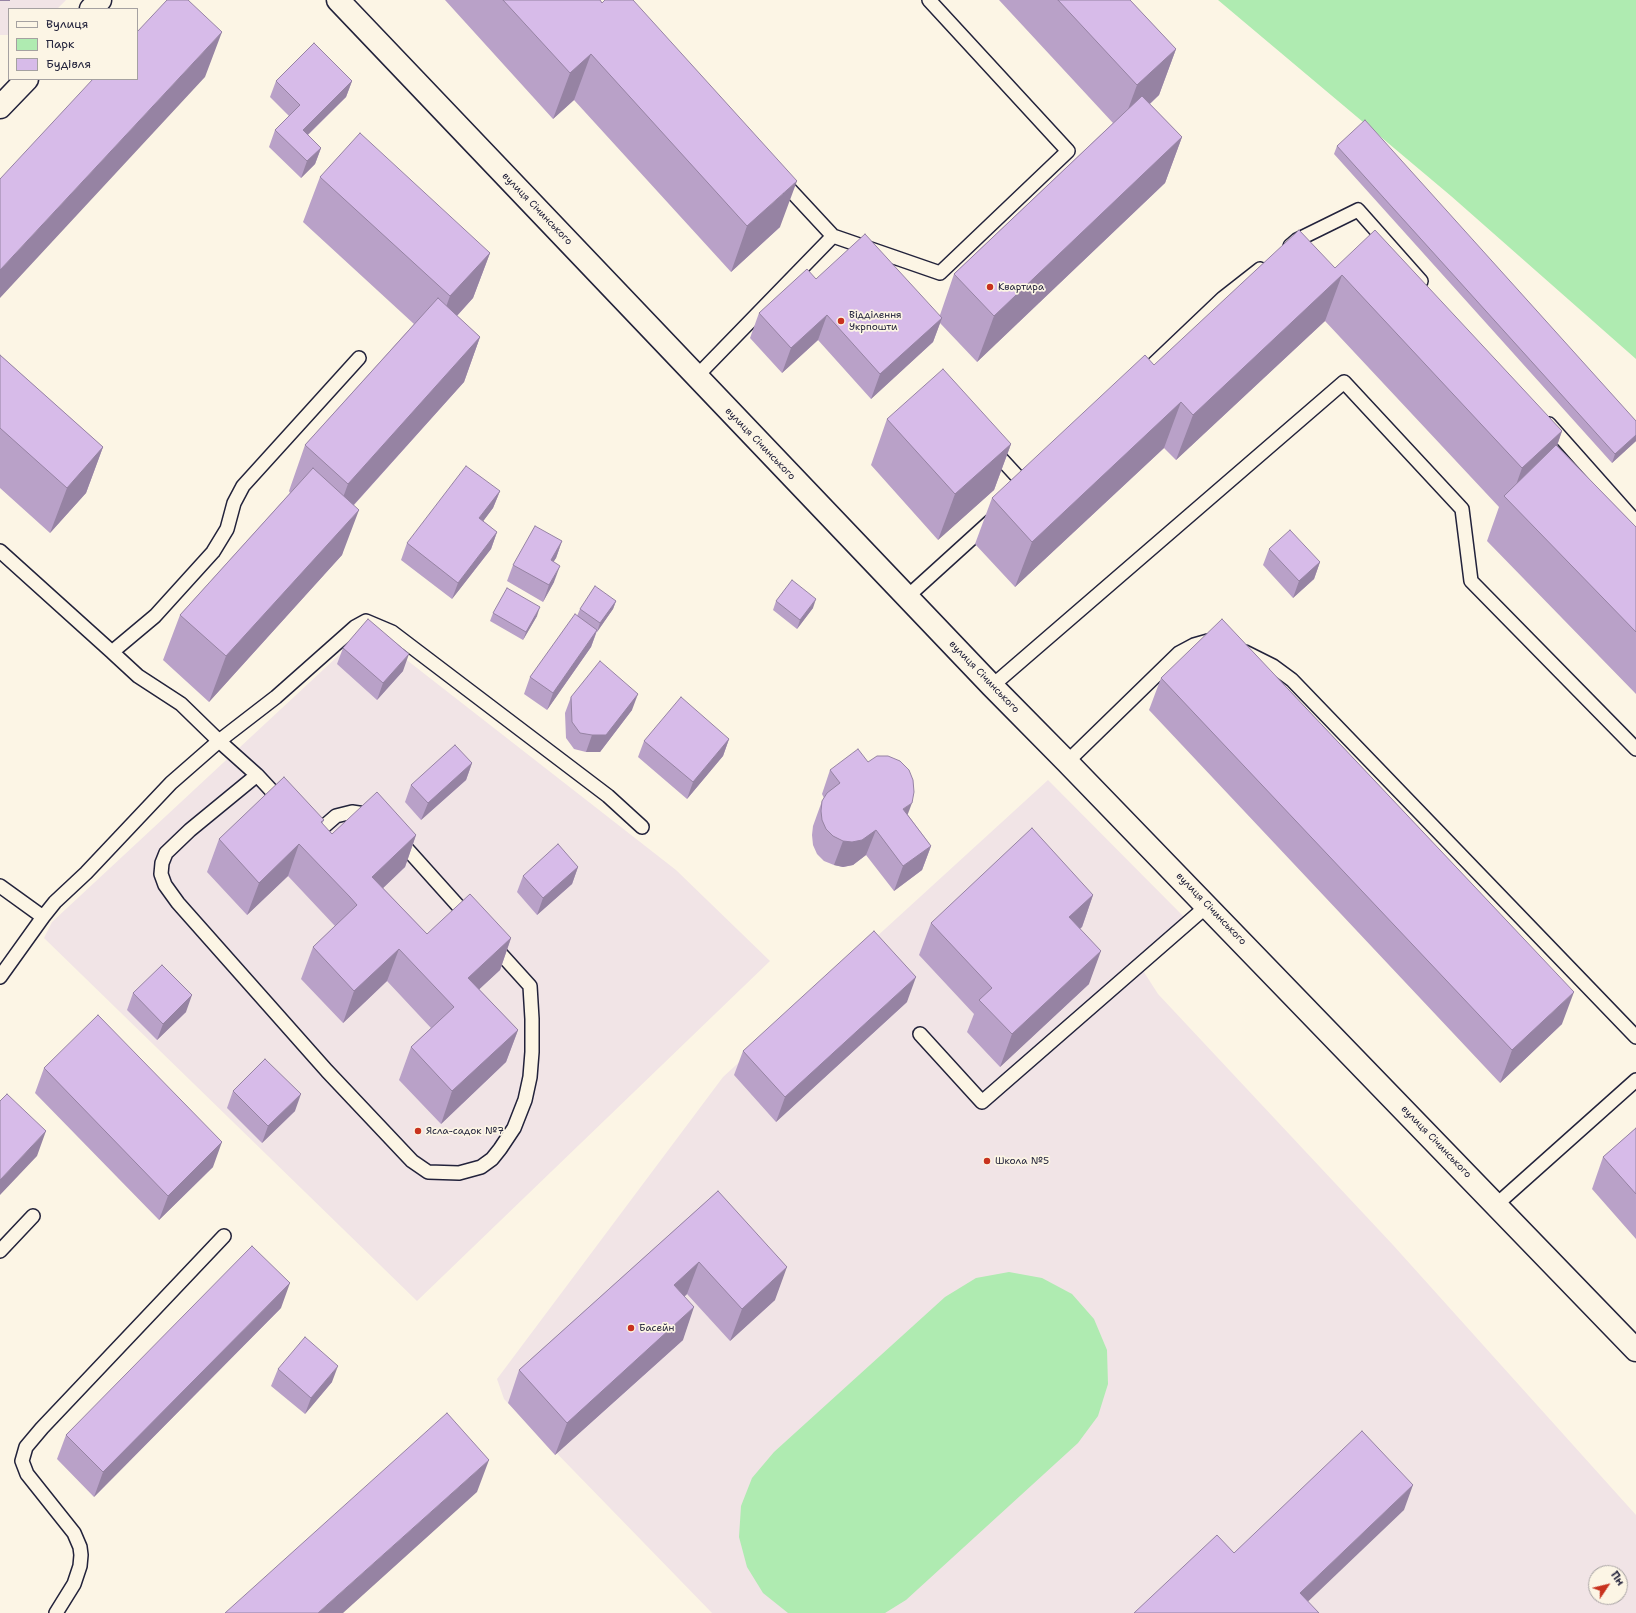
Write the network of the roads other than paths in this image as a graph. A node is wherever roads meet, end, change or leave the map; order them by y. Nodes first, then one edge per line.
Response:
1 (100, 0) edge
2 (338, 0) edge
3 (930, 0) edge
4 (92, 8) edge
5 (27, 80) edge
6 (0, 106) edge
7 (774, 173) edge
8 (833, 236) junction
9 (1432, 292) edge
10 (360, 358) dead end
11 (696, 377) junction
12 (1132, 386) edge
13 (1542, 416) edge
14 (986, 442) edge
15 (1038, 476) edge
16 (1027, 487) junction
17 (1016, 498) edge
18 (1004, 508) edge
19 (1636, 522) edge
20 (0, 551) edge
21 (907, 597) junction
22 (112, 652) junction
23 (992, 686) junction
24 (219, 741) junction
25 (1636, 749) edge
26 (1068, 762) junction
27 (257, 775) junction
28 (293, 814) edge
29 (382, 822) edge
30 (303, 825) edge
31 (642, 827) dead end
32 (393, 833) edge
33 (0, 886) edge
34 (1207, 906) junction
35 (43, 916) junction
36 (0, 977) edge
37 (920, 1034) dead end
38 (1636, 1037) edge
39 (1636, 1080) edge
40 (1496, 1205) junction
41 (33, 1216) dead end
42 (224, 1236) dead end
43 (0, 1251) edge
44 (1636, 1350) edge
45 (56, 1613) edge

1 - 4 street
2 - 11 street, вулиця Січинського
3 - 8 lane
5 - 6 street
7 - 8 lane
8 - 11 lane
9 - 12 lane
10 - 22 lane
11 - 21 street, вулиця Січинського
13 - 19 lane
14 - 16 lane
15 - 16 lane
16 - 17 lane
18 - 21 lane
20 - 22 lane
21 - 23 street, вулиця Січинського
22 - 24 lane
23 - 25 lane
23 - 26 street, вулиця Січинського
24 - 27 lane
24 - 31 lane
24 - 35 lane
26 - 34 street, вулиця Січинського
26 - 38 lane
27 - 28 lane
27 - 32 lane
29 - 30 lane
33 - 35 lane
34 - 37 lane
34 - 40 street, вулиця Січинського
35 - 36 lane
39 - 40 lane
40 - 44 street, вулиця Січинського
41 - 43 lane
42 - 45 lane

